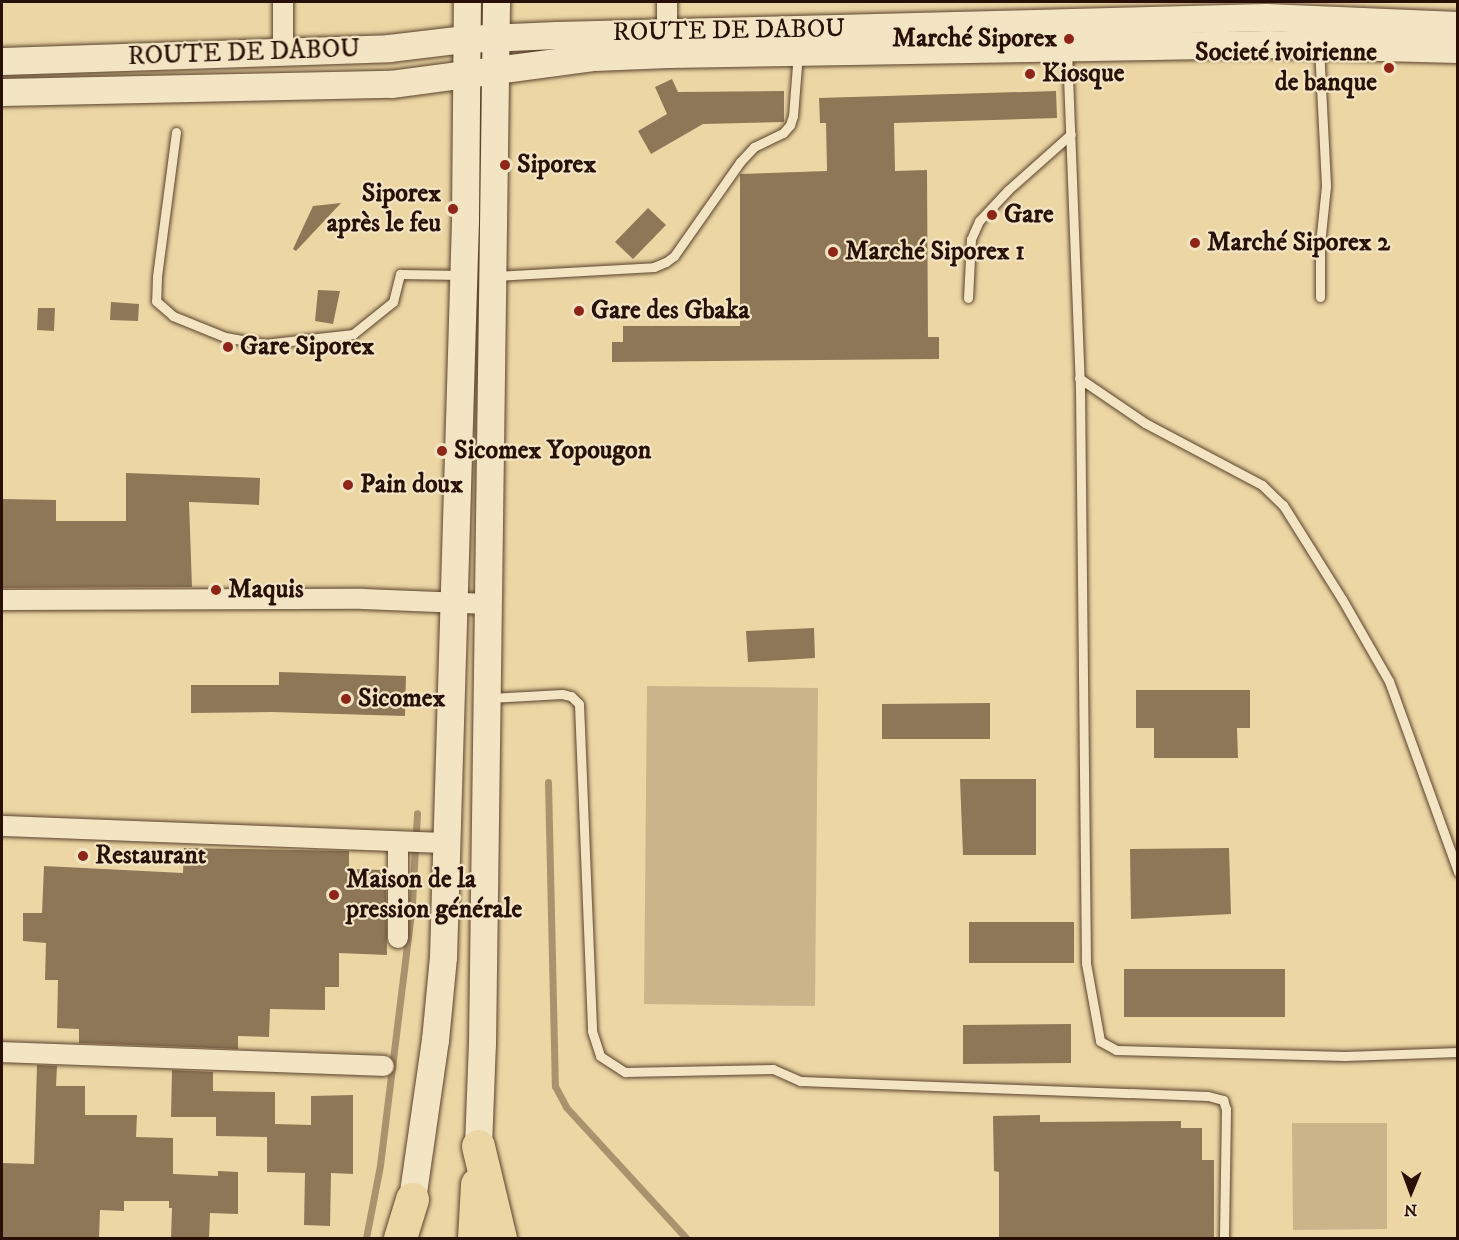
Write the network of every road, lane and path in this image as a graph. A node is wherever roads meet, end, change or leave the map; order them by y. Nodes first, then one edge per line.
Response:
1 (283, 2) edge
2 (467, 2) edge
3 (496, 2) edge
4 (667, 2) edge
5 (1266, 9) edge
6 (1458, 25) edge
7 (667, 33) junction
8 (495, 38) junction
9 (465, 39) junction
10 (1267, 44) junction
11 (1319, 46) junction
12 (1067, 47) junction
13 (1458, 49) edge
14 (798, 50) junction
15 (283, 51) junction
16 (2, 61) edge
17 (495, 69) junction
18 (466, 73) junction
19 (2, 92) edge
20 (176, 132) dead end
21 (1071, 134) junction
22 (463, 275) junction
23 (493, 276) junction
24 (1320, 297) dead end
25 (968, 298) dead end
26 (1079, 378) junction
27 (2, 600) edge
28 (455, 603) junction
29 (488, 604) junction
30 (485, 699) junction
31 (2, 826) edge
32 (401, 843) junction
33 (439, 843) junction
34 (1458, 872) edge
35 (398, 938) dead end
36 (2, 1052) edge
37 (1458, 1052) edge
38 (384, 1066) dead end
39 (478, 1146) junction
40 (412, 1199) joint
41 (400, 1239) edge
42 (474, 1239) edge
43 (500, 1239) edge
44 (1224, 1239) edge

1 - 15 street
2 - 9 street
3 - 8 street
4 - 7 street
5 - 6 street, ROUTE DE DABOU
5 - 7 street, ROUTE DE DABOU
5 - 10 street
7 - 8 street, ROUTE DE DABOU
8 - 9 street, ROUTE DE DABOU
8 - 17 street
9 - 15 street, ROUTE DE DABOU
9 - 18 street
10 - 11 street, ROUTE DE DABOU
10 - 12 street, ROUTE DE DABOU
11 - 13 street, ROUTE DE DABOU
11 - 24 lane
12 - 14 street, ROUTE DE DABOU
12 - 21 lane
14 - 17 street, ROUTE DE DABOU
14 - 23 lane
15 - 16 street, ROUTE DE DABOU
17 - 18 street, ROUTE DE DABOU
17 - 23 street
18 - 19 street, ROUTE DE DABOU
18 - 22 street
20 - 22 lane
21 - 25 lane
21 - 26 lane
22 - 28 street
23 - 29 street
26 - 34 lane
26 - 37 lane
27 - 28 street
28 - 29 street
28 - 33 street
29 - 30 street
30 - 39 street
30 - 44 lane
31 - 32 street
32 - 33 street
32 - 35 street
33 - 40 street
36 - 38 street
39 - 42 highway
39 - 43 highway
40 - 41 highway

